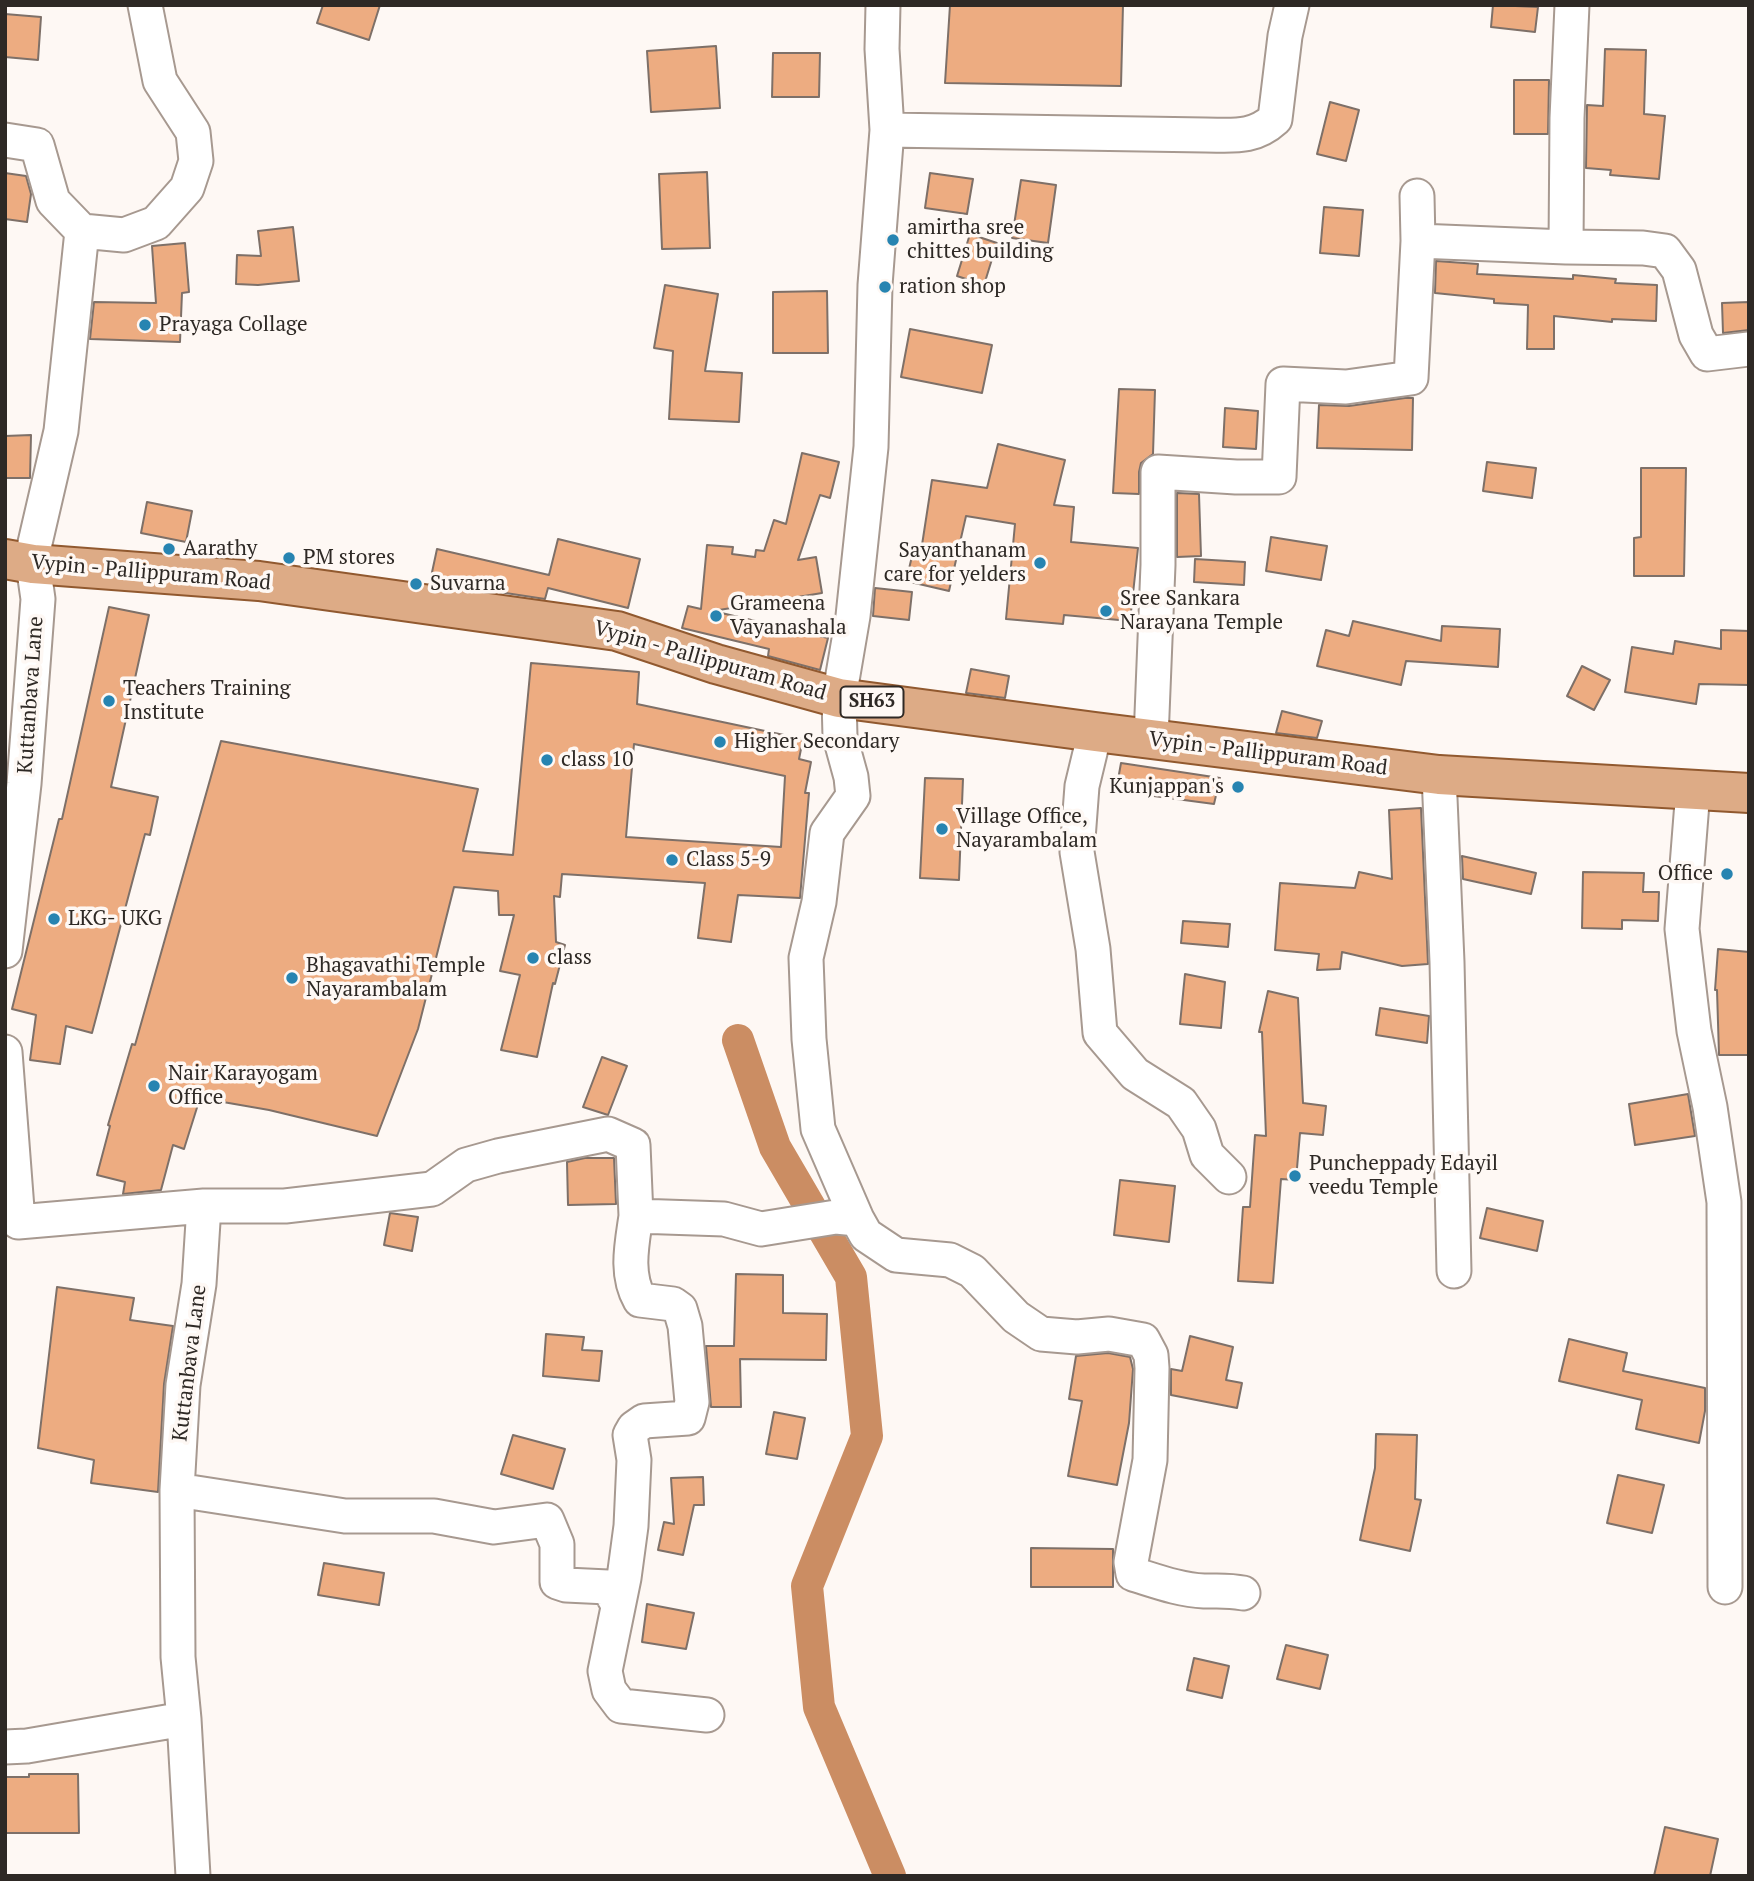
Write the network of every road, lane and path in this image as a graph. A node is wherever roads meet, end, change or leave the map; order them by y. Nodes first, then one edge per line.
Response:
1 (145, 5) edge
2 (883, 5) edge
3 (1292, 5) edge
4 (1572, 5) edge
5 (887, 130) junction
6 (5, 140) edge
7 (1417, 196) dead end
8 (82, 231) junction
9 (1418, 241) junction
10 (1566, 247) junction
11 (1749, 349) edge
12 (19, 562) edge
13 (839, 698) junction
14 (1095, 732) junction
15 (1151, 739) junction
16 (1439, 775) junction
17 (1693, 790) junction
18 (1749, 793) edge
19 (5, 951) edge
20 (5, 1052) edge
21 (1228, 1177) dead end
22 (204, 1206) junction
23 (636, 1216) junction
24 (846, 1218) junction
25 (12, 1223) edge
26 (1454, 1271) dead end
27 (177, 1490) junction
28 (1725, 1587) dead end
29 (1243, 1593) dead end
30 (617, 1603) junction
31 (707, 1714) dead end
32 (184, 1719) junction
33 (5, 1747) edge
34 (193, 1876) edge

1 - 8 street
2 - 5 street
3 - 5 street
4 - 10 street
5 - 13 street
6 - 8 street
7 - 9 street
8 - 12 street, Kuttanbava Lane
9 - 10 street
9 - 15 street
10 - 11 street
12 - 13 main road, Vypin - Pallippuram Road / SH63
12 - 19 street, Kuttanbava Lane
13 - 14 main road, Vypin - Pallippuram Road / SH63
13 - 24 street
14 - 15 main road, Vypin - Pallippuram Road / SH63
14 - 21 street
15 - 16 main road, Vypin - Pallippuram Road / SH63
16 - 17 main road, Vypin - Pallippuram Road / SH63
16 - 26 street
17 - 18 main road, Vypin - Pallippuram Road / SH63
17 - 28 street
20 - 25 street
22 - 23 street
22 - 25 street
22 - 27 street, Kuttanbava Lane
23 - 24 street
23 - 30 street
24 - 29 street
27 - 30 street
27 - 32 street, Kuttanbava Lane
30 - 31 street
32 - 33 street
32 - 34 street, Kuttanbava Lane

